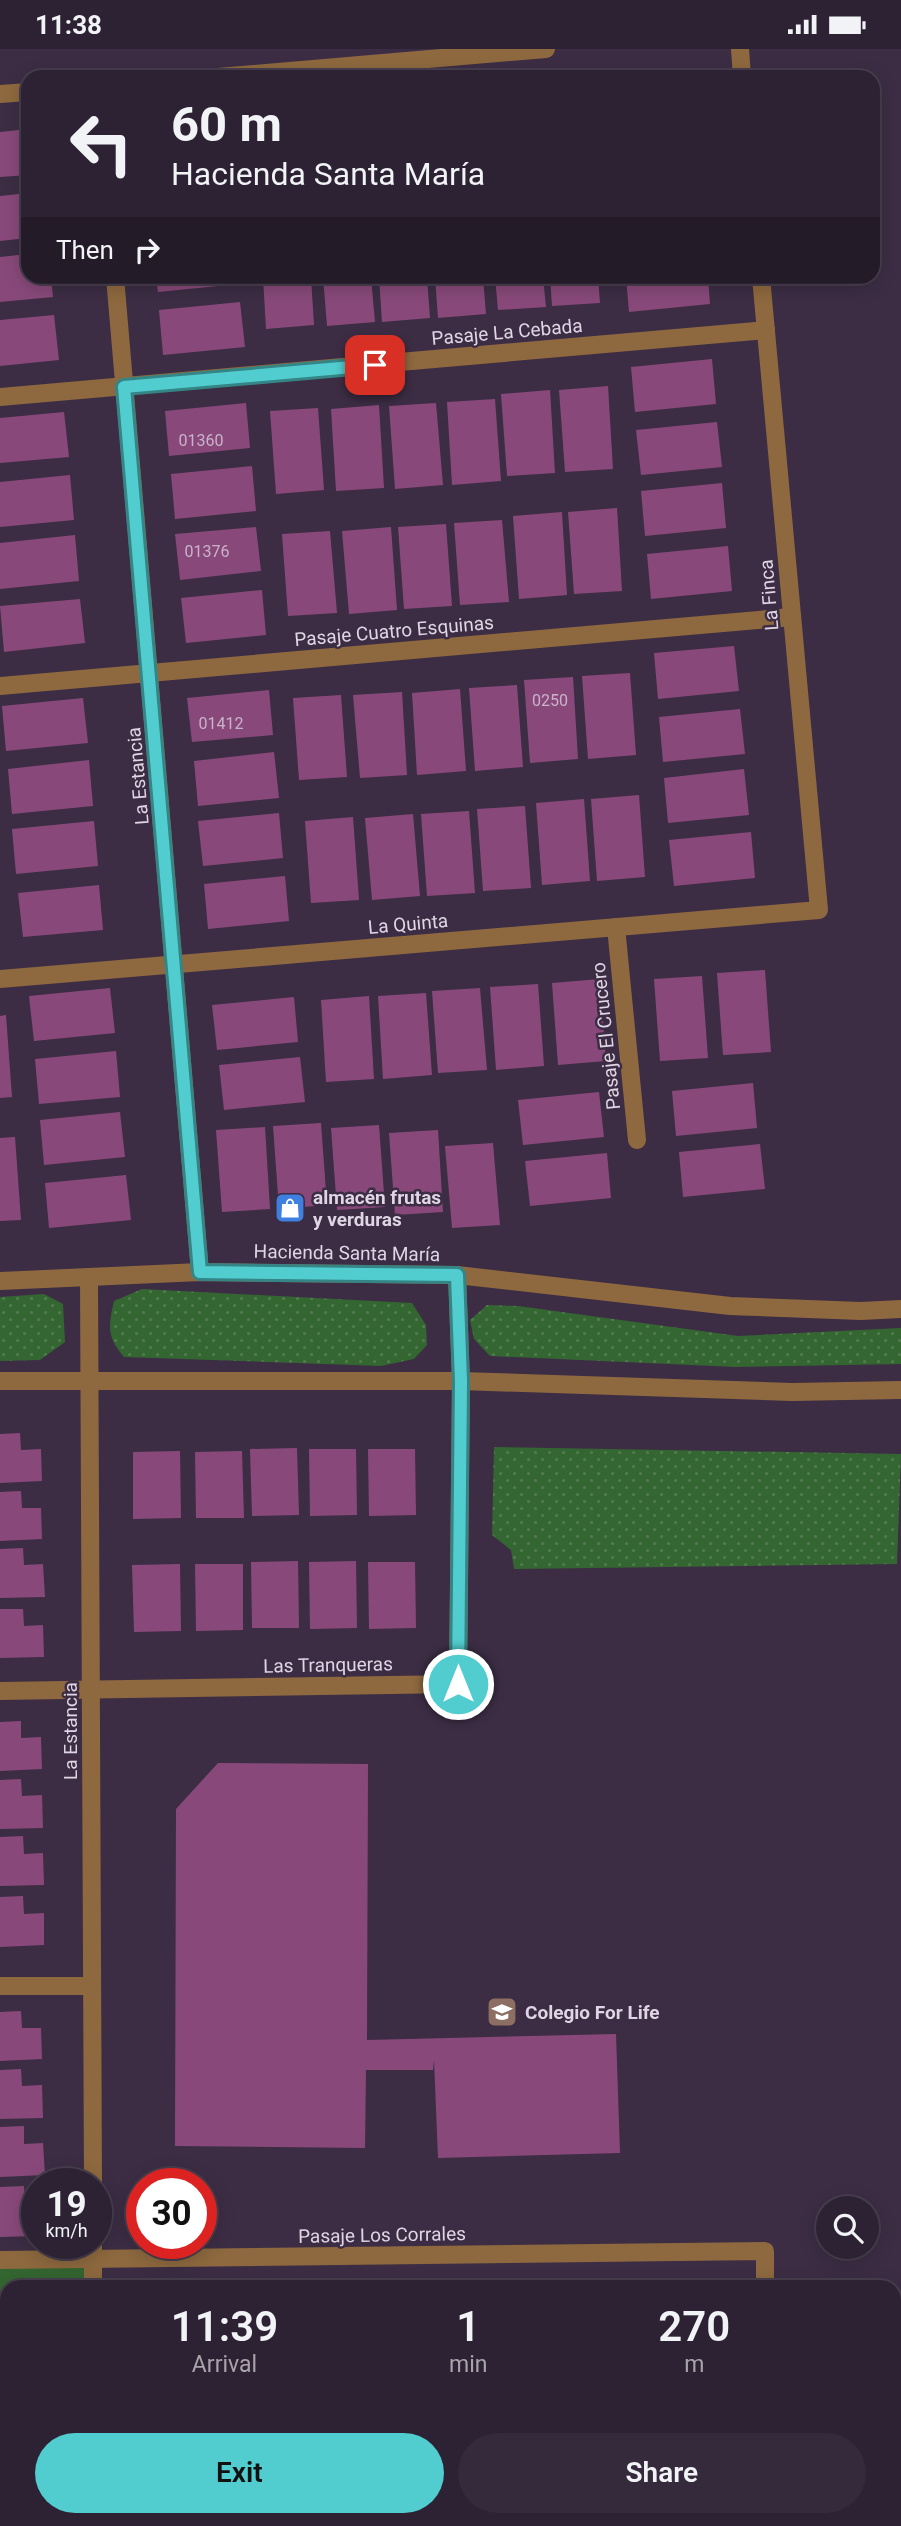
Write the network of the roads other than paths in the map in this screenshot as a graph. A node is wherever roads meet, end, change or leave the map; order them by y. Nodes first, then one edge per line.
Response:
1 (546, 49) edge
2 (740, 49) edge
3 (300, 70) edge
4 (742, 70) edge
5 (21, 93) edge
6 (0, 95) edge
7 (115, 284) edge
8 (762, 284) edge
9 (766, 330) junction
10 (124, 387) junction
11 (0, 397) edge
12 (792, 617) junction
13 (150, 673) junction
14 (0, 686) edge
15 (818, 910) joint
16 (616, 927) junction
17 (175, 966) junction
18 (0, 979) edge
19 (637, 1140) dead end
20 (200, 1272) junction
21 (457, 1275) junction
22 (89, 1277) junction
23 (0, 1281) edge
24 (901, 1309) edge
25 (89, 1380) junction
26 (0, 1381) edge
27 (461, 1381) junction
28 (901, 1390) edge
29 (91, 1690) junction
30 (0, 1691) edge
31 (0, 1986) edge
32 (92, 1986) junction
33 (93, 2168) edge
34 (112, 2251) edge
35 (21, 2258) edge
36 (93, 2259) edge
37 (0, 2260) edge
38 (93, 2280) edge
39 (765, 2280) edge

1 - 3 street
2 - 4 street
5 - 6 street
7 - 10 street, La Estancia
8 - 9 street, La Finca
9 - 10 street, Pasaje La Cebada
9 - 12 street, La Finca
10 - 11 street, Pasaje La Cebada
10 - 13 street, La Estancia
12 - 13 street, Pasaje Cuatro Esquinas
12 - 15 street, La Finca
13 - 14 street, Pasaje Cuatro Esquinas
13 - 17 street, La Estancia
15 - 16 street, La Quinta
16 - 17 street, La Quinta
16 - 19 street, Pasaje El Crucero
17 - 18 street, La Quinta
17 - 20 street, La Estancia
20 - 21 street, Hacienda Santa María
20 - 22 street, Hacienda Santa María
21 - 24 street, Hacienda Santa María
21 - 27 street, Las Tranqueras
22 - 23 street, Hacienda Santa María
22 - 25 street, La Estancia
25 - 26 street
25 - 27 street
25 - 29 street, La Estancia
27 - 28 street
27 - 29 street, Las Tranqueras
29 - 30 street, Las Tranqueras
29 - 32 street, La Estancia
31 - 32 street
32 - 33 street, La Estancia
34 - 39 street, Pasaje Los Corrales
35 - 37 street, Pasaje Los Corrales
36 - 38 street

